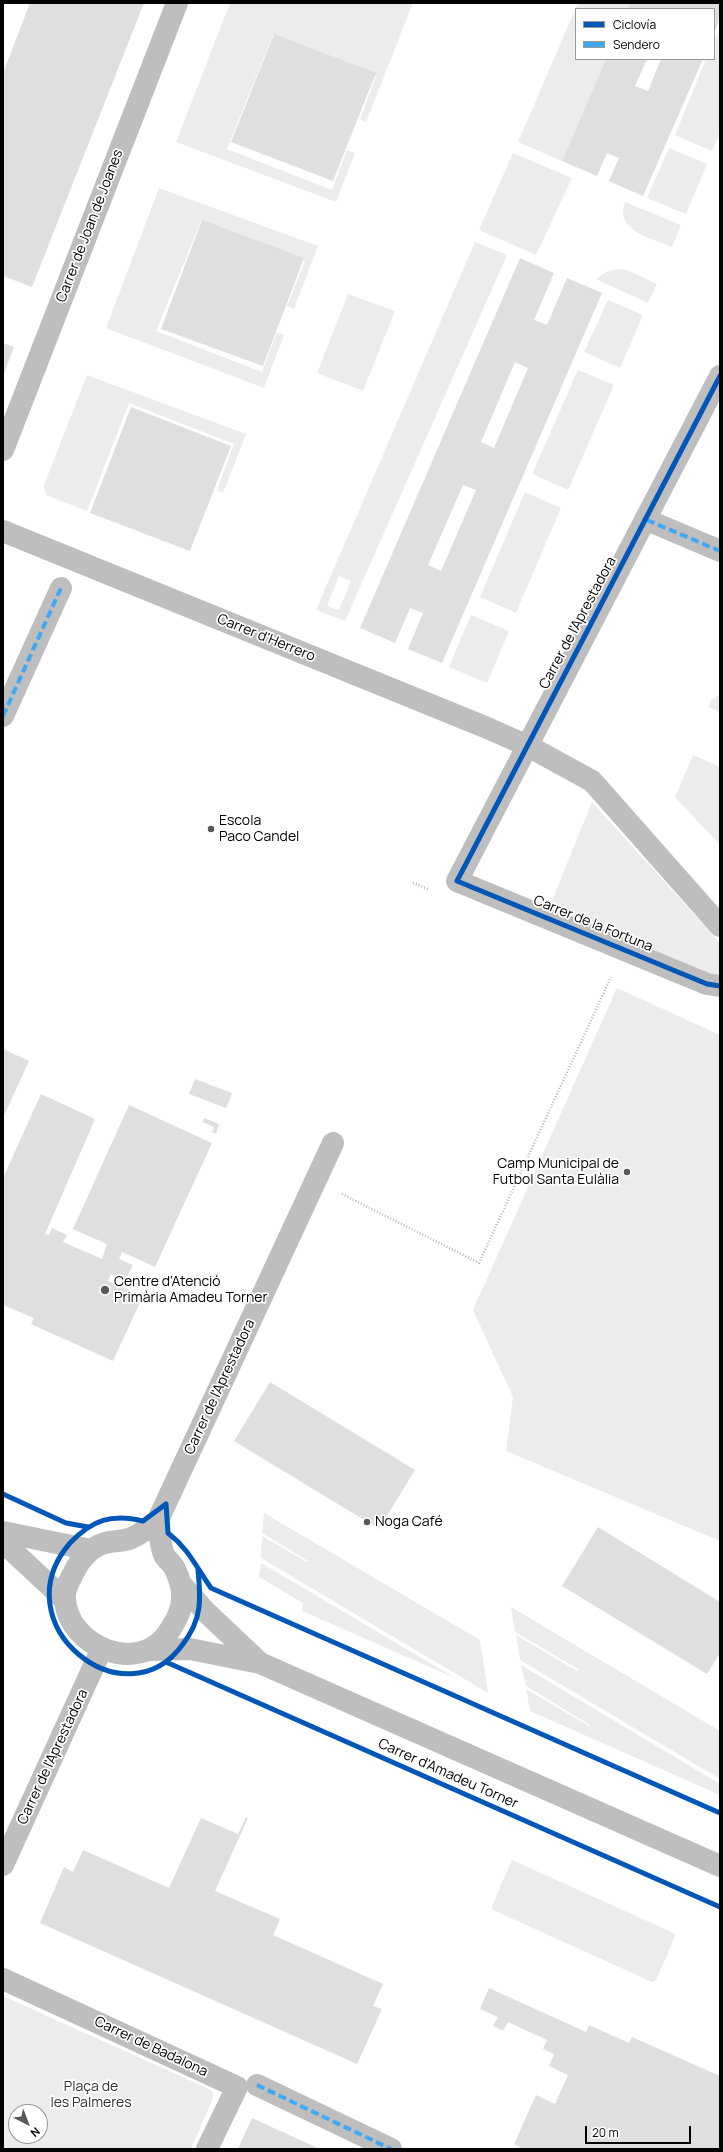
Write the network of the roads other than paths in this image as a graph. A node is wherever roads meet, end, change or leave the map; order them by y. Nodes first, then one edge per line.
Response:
1 (177, 3) edge
2 (720, 376) edge
3 (3, 450) edge
4 (647, 520) junction
5 (3, 531) edge
6 (720, 551) edge
7 (61, 588) dead end
8 (3, 716) edge
9 (528, 746) junction
10 (457, 881) joint
11 (720, 926) edge
12 (720, 986) edge
13 (333, 1143) dead end
14 (157, 1522) junction
15 (3, 1532) edge
16 (3, 1542) edge
17 (91, 1550) junction
18 (180, 1583) junction
19 (64, 1599) junction
20 (102, 1648) junction
21 (150, 1650) junction
22 (260, 1663) junction
23 (3, 1865) edge
24 (720, 1866) edge
25 (3, 1979) edge
26 (257, 2086) dead end
27 (207, 2149) edge
28 (391, 2149) edge

1 - 3 street, Carrer de Joan de Joanes
2 - 4 street, Carrer de l'Aprestadora
4 - 6 street
4 - 9 street, Carrer de l'Aprestadora
5 - 9 street, Carrer d'Herrero
7 - 8 street
9 - 10 street, Carrer de l'Aprestadora
9 - 11 street
10 - 12 street, Carrer de la Fortuna
13 - 14 street, Carrer de l'Aprestadora
14 - 17 street
14 - 18 street
15 - 17 street
16 - 19 street
17 - 19 street
18 - 21 street
18 - 22 street, Carrer d'Amadeu Torner
19 - 20 street
20 - 21 street
20 - 23 street, Carrer de l'Aprestadora
21 - 22 street, Carrer d'Amadeu Torner
22 - 24 street, Carrer d'Amadeu Torner
25 - 27 street, Carrer de Badalona
26 - 28 street

